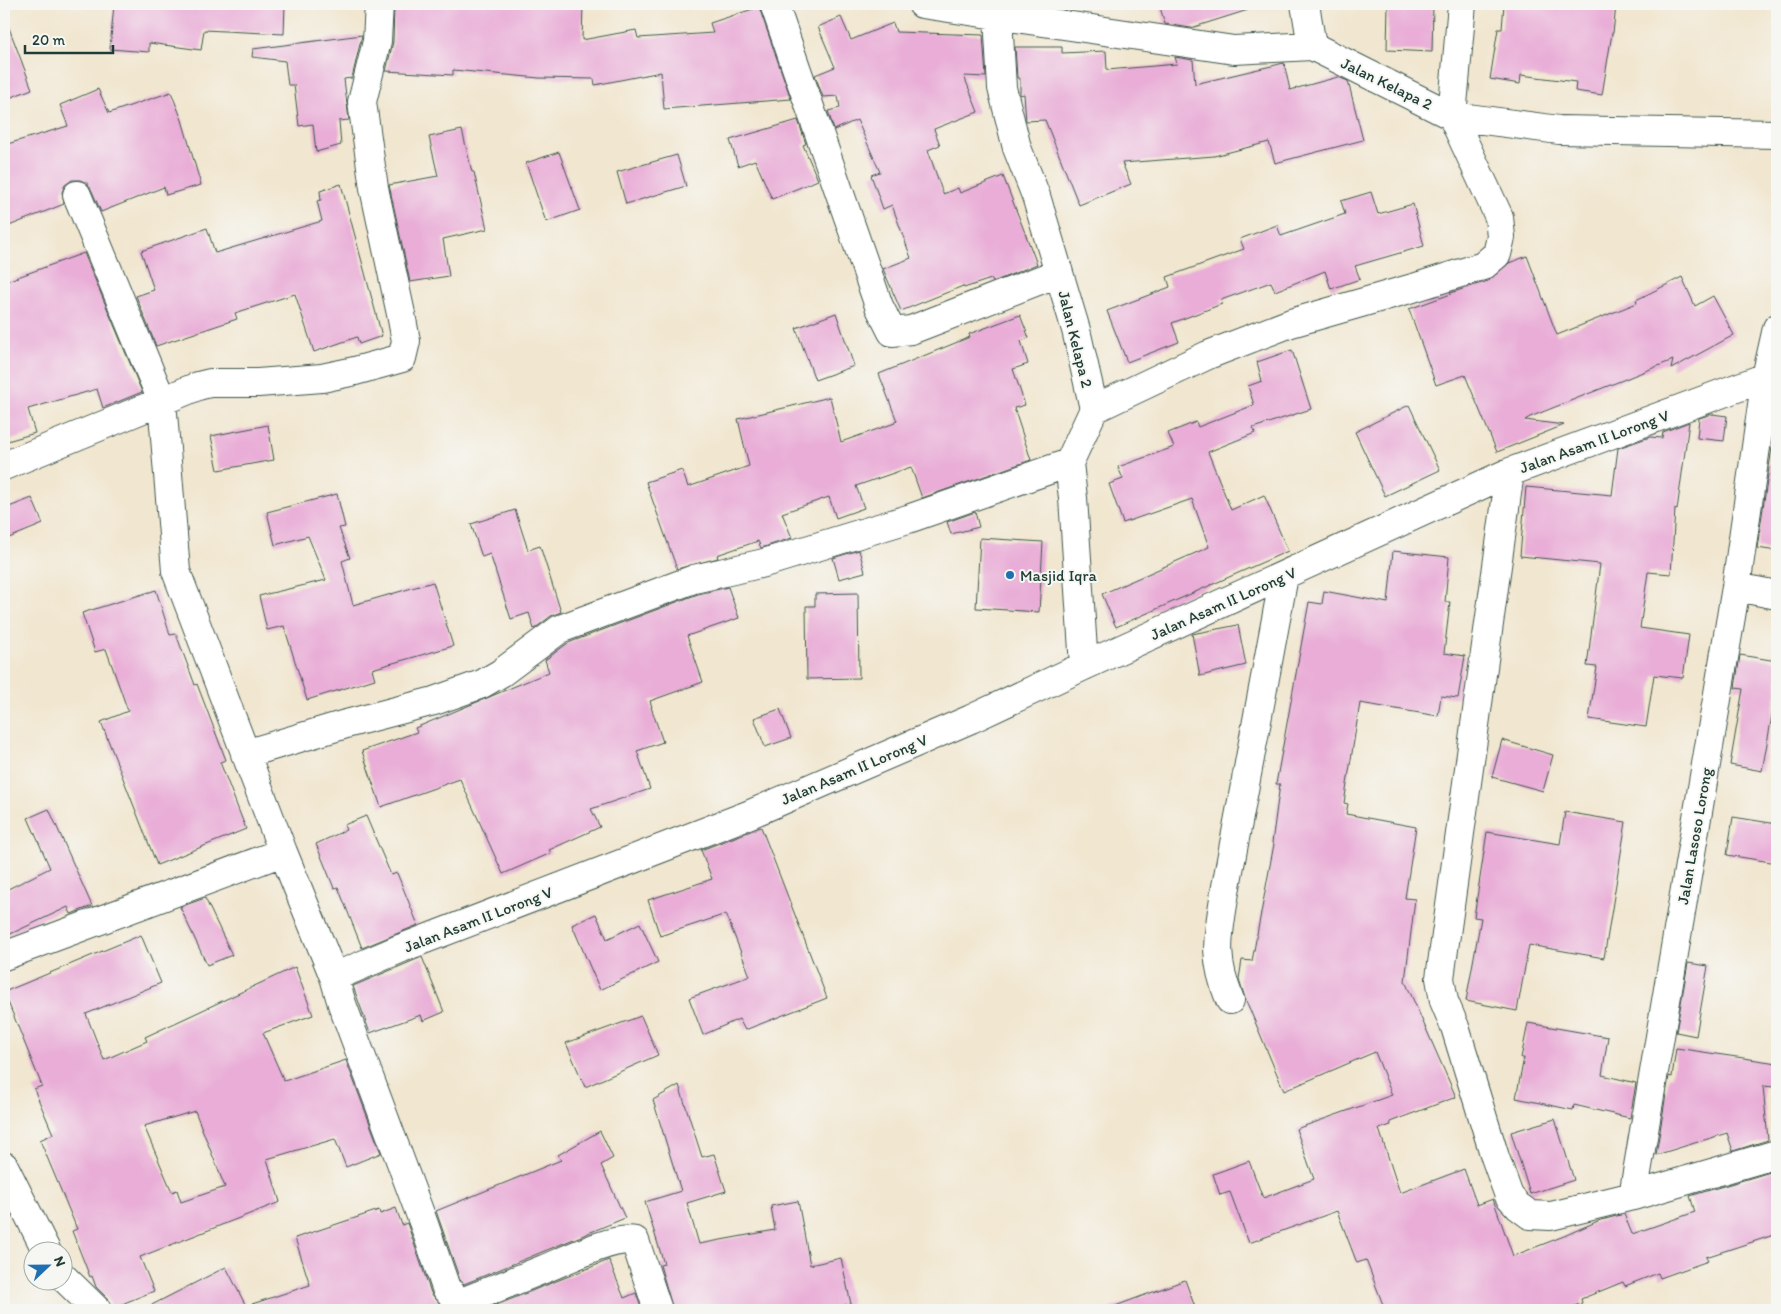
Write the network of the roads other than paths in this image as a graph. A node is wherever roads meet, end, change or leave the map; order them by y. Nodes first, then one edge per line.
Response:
1 (379, 4) edge
2 (774, 4) edge
3 (922, 4) edge
4 (1304, 4) edge
5 (1462, 4) edge
6 (998, 16) junction
7 (1312, 46) junction
8 (1452, 116) junction
9 (1777, 134) edge
10 (78, 195) dead end
11 (1058, 273) junction
12 (1777, 328) edge
13 (1766, 378) junction
14 (162, 401) junction
15 (1094, 409) junction
16 (1069, 463) junction
17 (4, 466) edge
18 (1510, 472) junction
19 (1284, 576) junction
20 (1736, 587) junction
21 (1777, 595) edge
22 (1084, 666) junction
23 (245, 754) junction
24 (283, 852) junction
25 (4, 956) edge
26 (334, 977) junction
27 (1230, 1000) dead end
28 (1777, 1154) edge
29 (4, 1166) edge
30 (1633, 1196) junction
31 (42, 1242) edge
32 (72, 1286) edge
33 (97, 1310) edge
34 (658, 1310) edge

1 - 14 street
2 - 11 street
3 - 6 street, Jalan Kelapa 2
4 - 7 street
5 - 8 street
6 - 7 street, Jalan Kelapa 2
6 - 11 street, Jalan Kelapa 2
7 - 8 street, Jalan Kelapa 2
8 - 9 street, Jalan Kelapa 2
8 - 15 street
10 - 14 street
11 - 15 street, Jalan Kelapa 2
12 - 13 street, Jalan Lasoso Lorong
13 - 18 street, Jalan Asam II Lorong V
13 - 20 street, Jalan Lasoso Lorong
14 - 17 street
14 - 23 street
15 - 16 street, Jalan Kelapa 2
16 - 22 street
16 - 23 street
18 - 19 street, Jalan Asam II Lorong V
18 - 30 street
19 - 22 street, Jalan Asam II Lorong V
19 - 27 street
20 - 21 street
20 - 30 street, Jalan Lasoso Lorong
22 - 26 street, Jalan Asam II Lorong V
23 - 24 street
24 - 25 street
24 - 26 street
26 - 34 street
28 - 30 street
29 - 31 street
32 - 33 street

